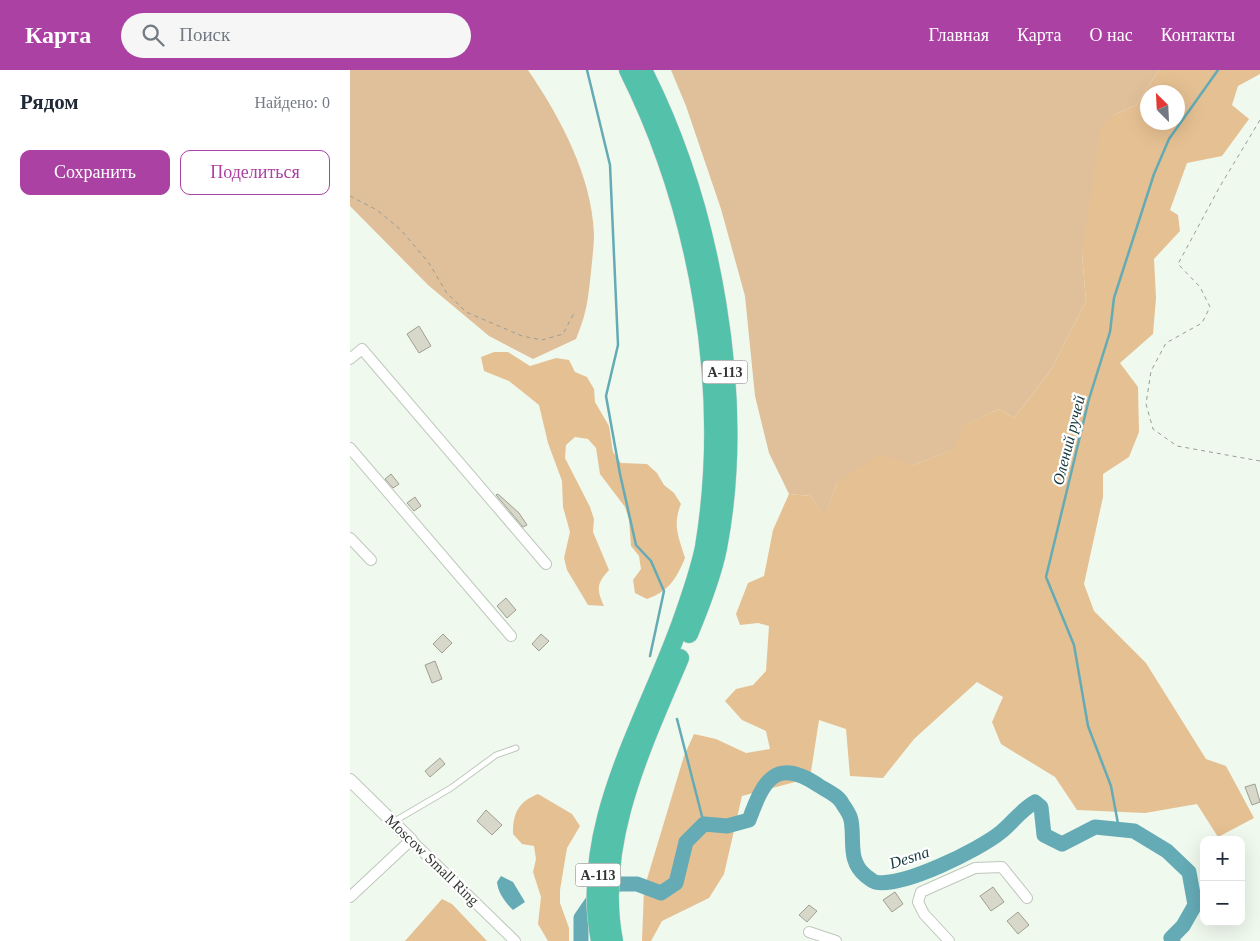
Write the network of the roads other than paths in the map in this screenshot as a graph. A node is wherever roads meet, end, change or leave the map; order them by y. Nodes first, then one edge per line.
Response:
1 (628, 70) edge
2 (643, 70) edge
3 (350, 359) edge
4 (350, 448) edge
5 (350, 538) edge
6 (371, 560) dead end
7 (546, 564) dead end
8 (511, 636) dead end
9 (516, 748) dead end
10 (350, 780) edge
11 (614, 813) junction
12 (393, 822) junction
13 (411, 840) junction
14 (350, 897) edge
15 (1027, 898) dead end
16 (809, 932) dead end
17 (515, 941) edge
18 (600, 941) edge
19 (614, 941) edge
20 (836, 941) edge
21 (949, 941) edge

1 - 11 highway, А-113
2 - 11 highway, А-113
3 - 7 street
4 - 8 street
5 - 6 street
9 - 12 lane
10 - 12 street, Moscow Small Ring
11 - 18 highway, А-113
11 - 19 highway, А-113
12 - 13 street, Moscow Small Ring
13 - 14 street
13 - 17 street, Moscow Small Ring
15 - 21 street
16 - 20 street

